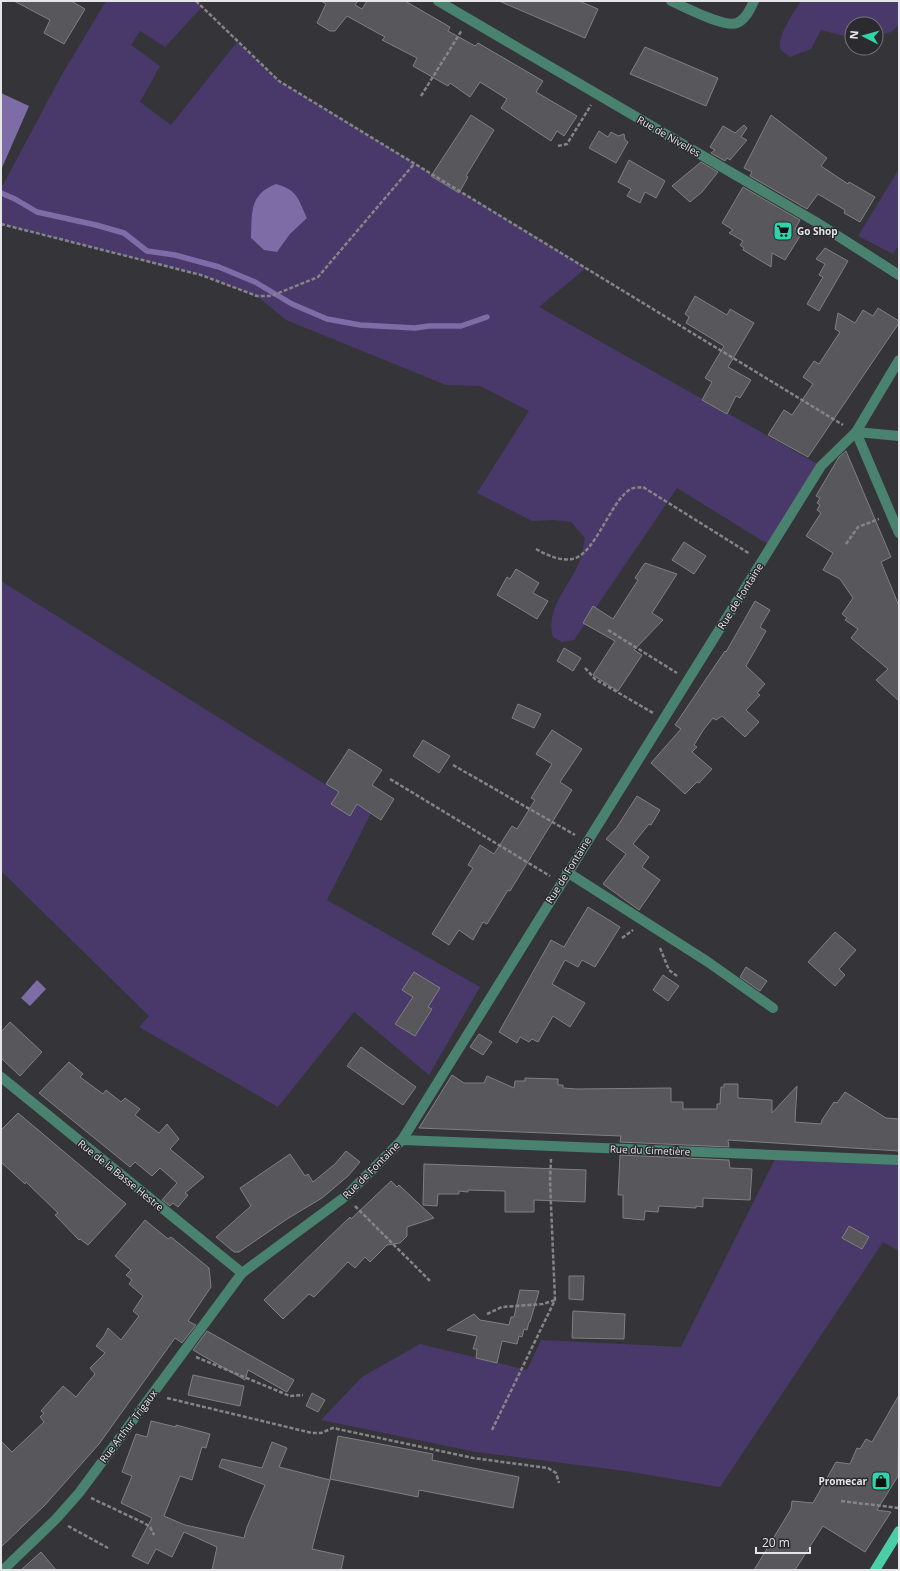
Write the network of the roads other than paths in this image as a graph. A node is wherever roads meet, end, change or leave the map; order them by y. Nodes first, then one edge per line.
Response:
1 (438, 1) edge
2 (671, 1) edge
3 (754, 1) edge
4 (899, 275) edge
5 (899, 360) edge
6 (856, 432) junction
7 (899, 436) edge
8 (899, 533) edge
9 (567, 872) junction
10 (773, 1008) dead end
11 (1, 1076) edge
12 (402, 1140) junction
13 (899, 1160) edge
14 (242, 1273) junction
15 (899, 1531) edge
16 (3, 1570) edge
17 (875, 1570) edge

1 - 4 street, Rue de Nivelles
2 - 3 street
5 - 6 street
6 - 7 street
6 - 8 street
6 - 9 street, Rue de Fontaine
9 - 10 street
9 - 12 street, Rue de Fontaine
11 - 14 street, Rue de la Basse Hestre
12 - 13 street, Rue du Cimetière
12 - 14 street, Rue de Fontaine
14 - 16 street, Rue Arthur Trigaux
15 - 17 main road

